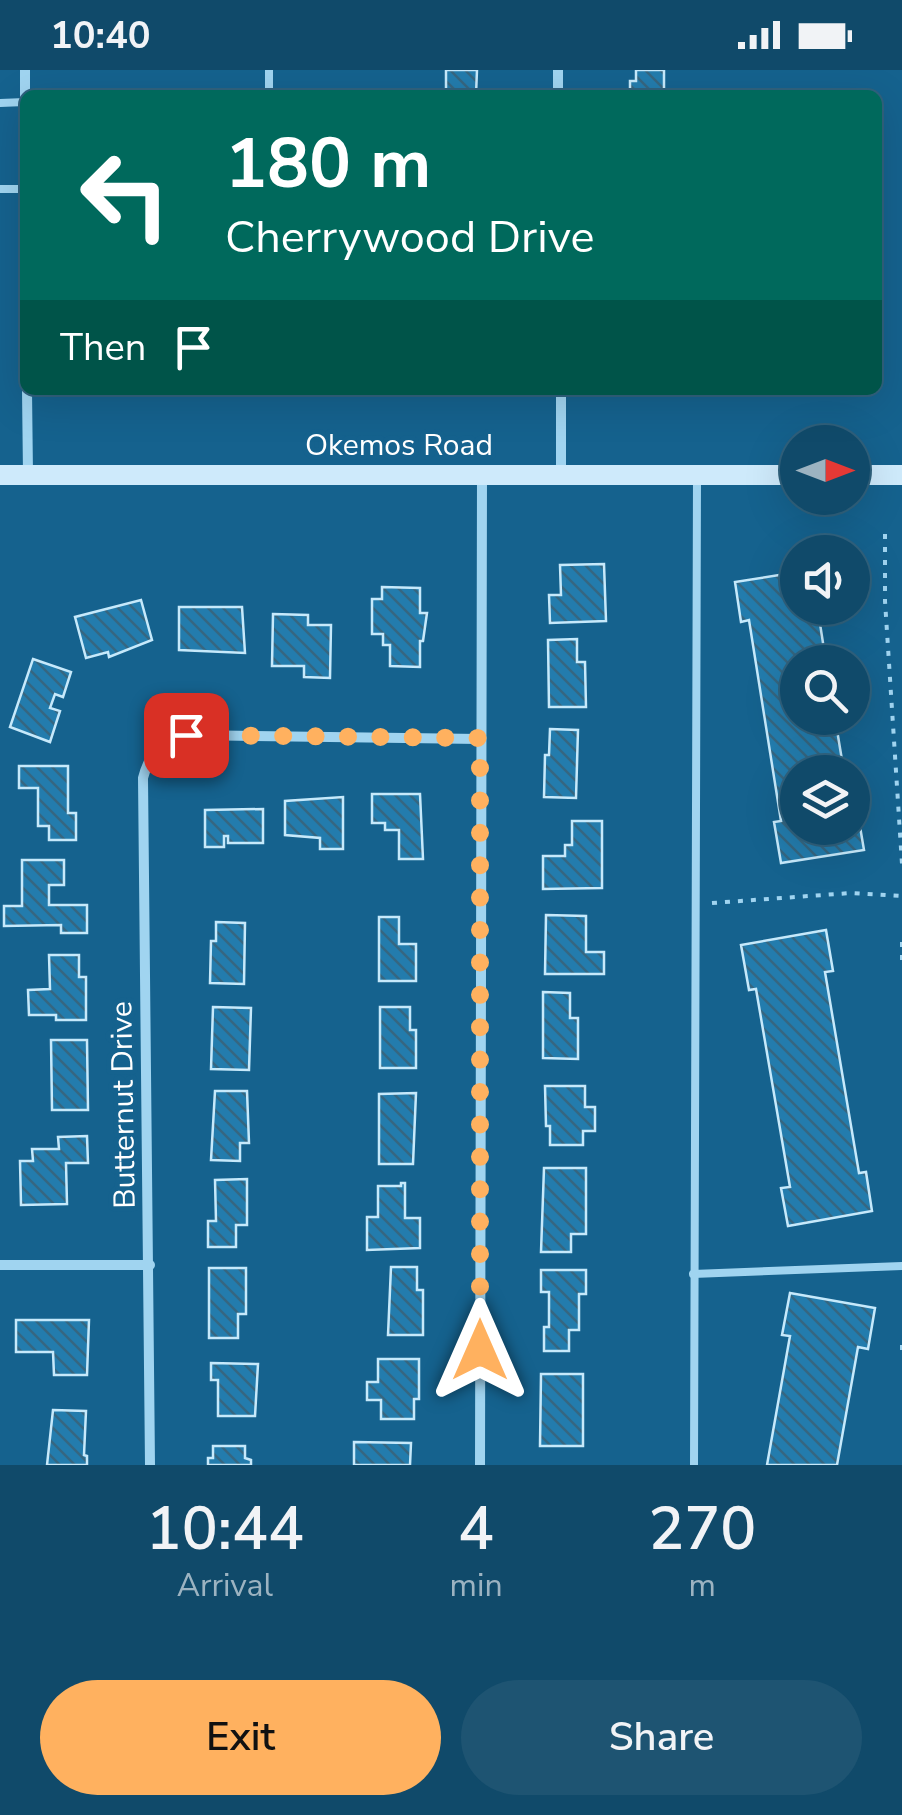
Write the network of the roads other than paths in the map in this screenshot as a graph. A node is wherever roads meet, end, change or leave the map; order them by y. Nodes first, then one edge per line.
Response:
1 (27, 395) edge
2 (561, 395) edge
3 (560, 474) junction
4 (870, 474) edge
5 (902, 474) edge
6 (0, 475) edge
7 (28, 475) junction
8 (482, 475) junction
9 (697, 475) junction
10 (780, 475) edge
11 (480, 738) junction
12 (0, 1265) edge
13 (150, 1265) junction
14 (902, 1266) edge
15 (693, 1274) junction
16 (150, 1465) edge
17 (480, 1465) edge
18 (694, 1465) edge

1 - 7 street
2 - 3 street
3 - 8 main road, Okemos Road
3 - 9 main road, Okemos Road
4 - 5 main road
6 - 7 main road, Okemos Road
7 - 8 main road, Okemos Road
8 - 11 street
9 - 10 main road, Okemos Road
9 - 15 lane
11 - 13 street, Butternut Drive
11 - 17 street
12 - 13 street
13 - 16 street, Butternut Drive
14 - 15 lane
15 - 18 lane

